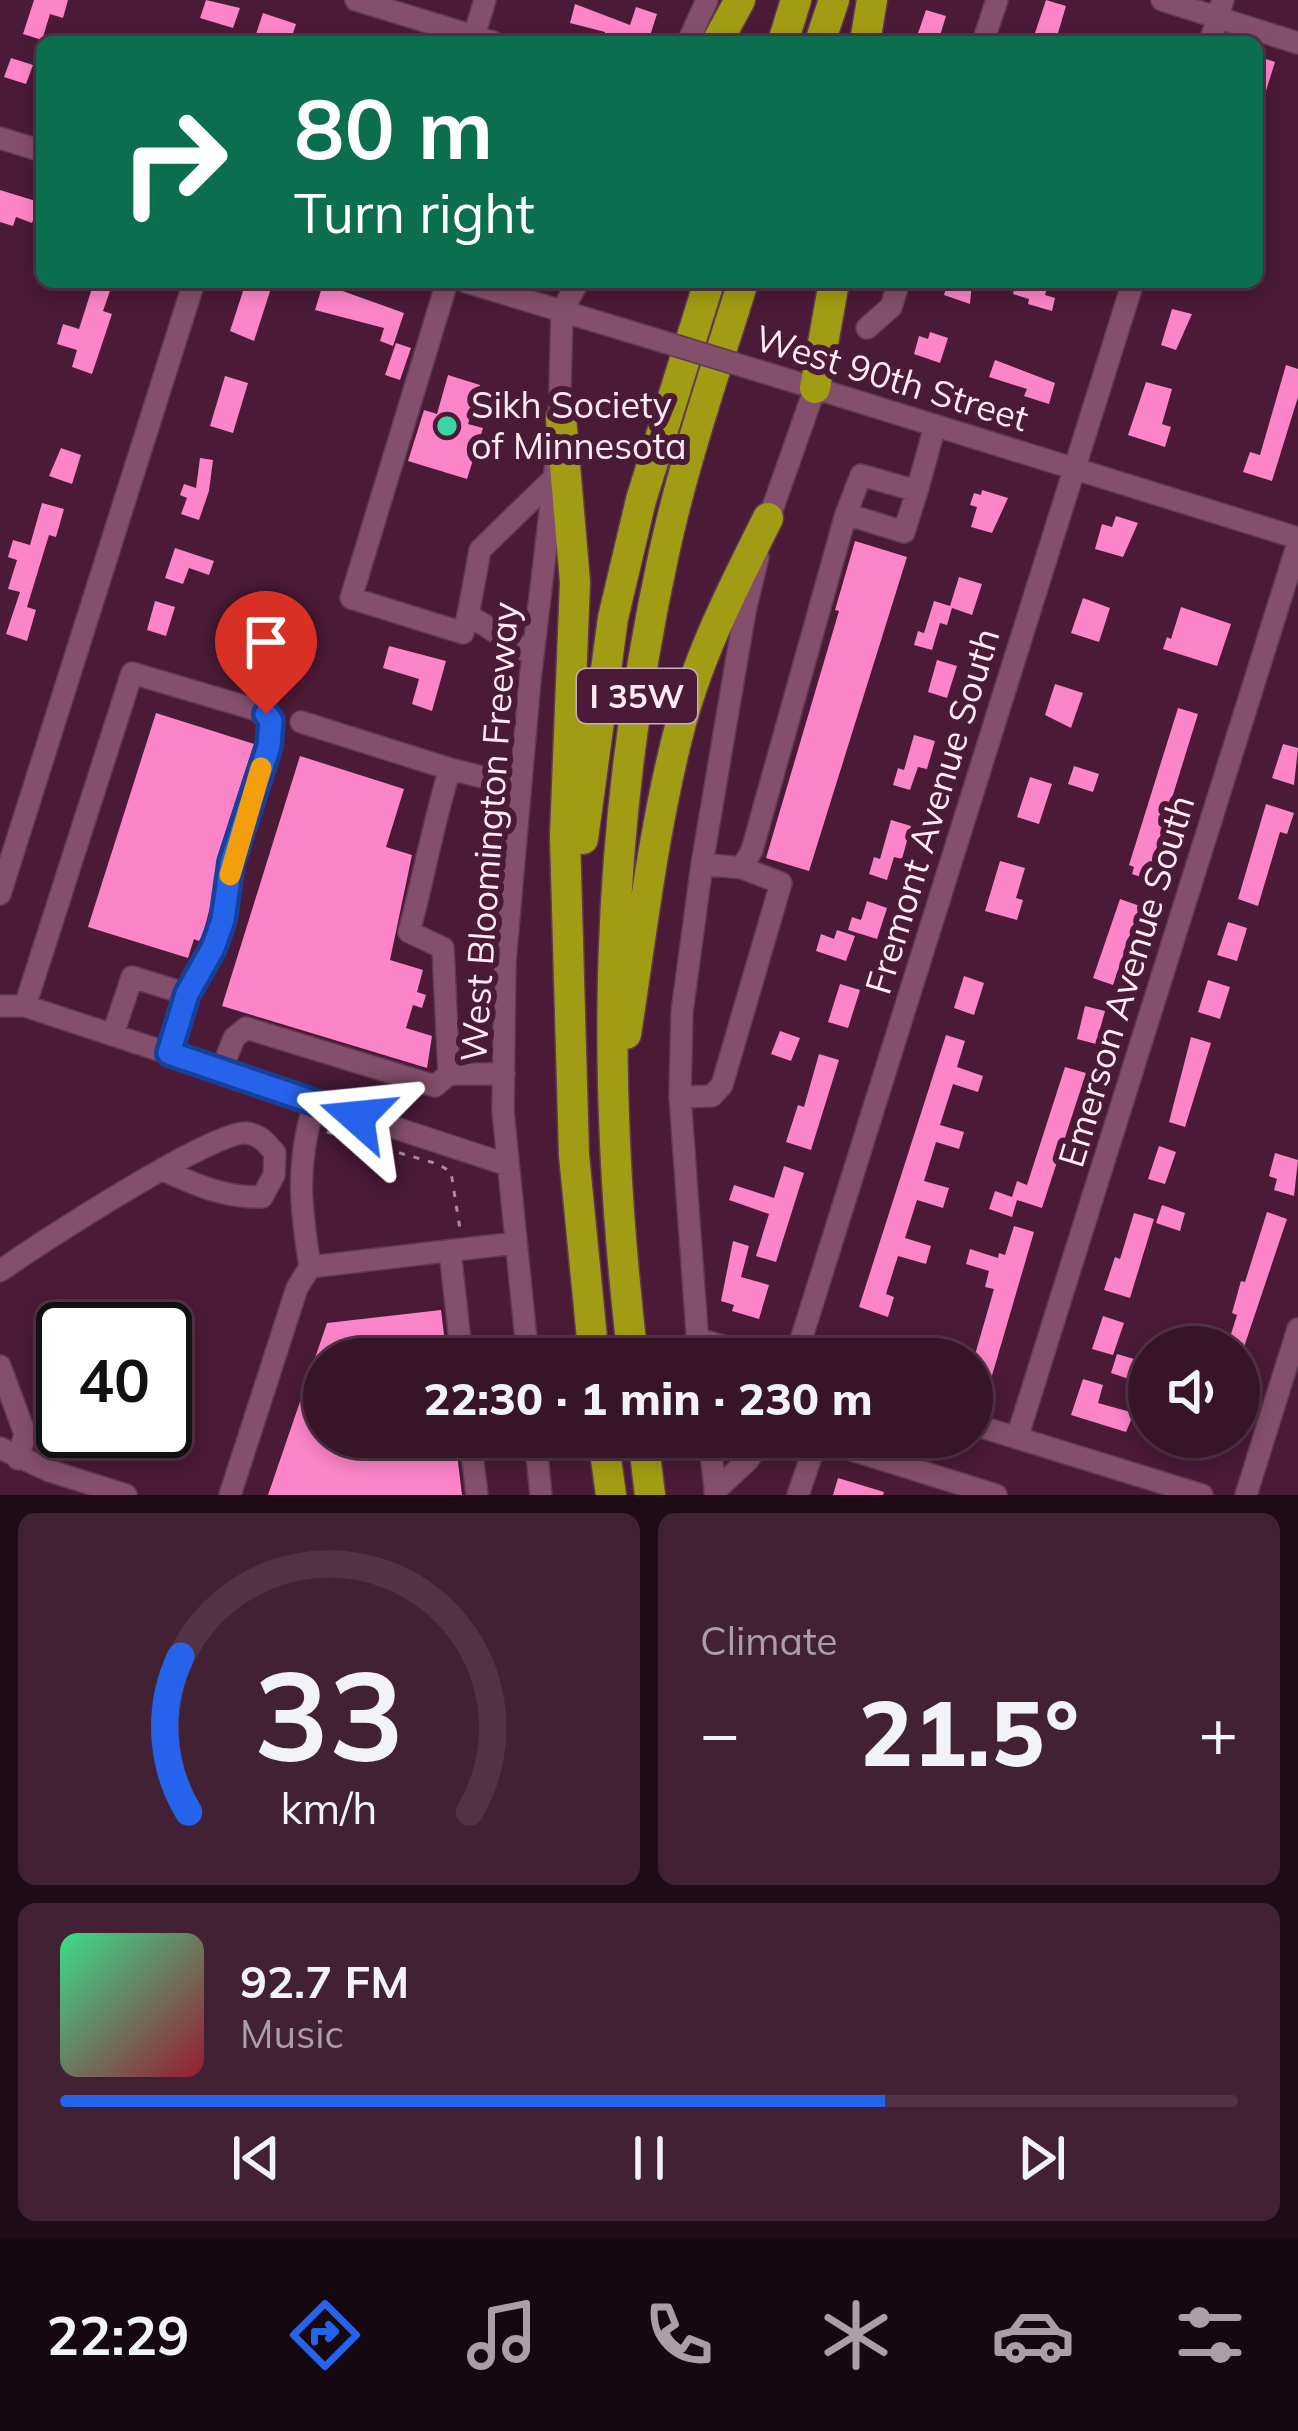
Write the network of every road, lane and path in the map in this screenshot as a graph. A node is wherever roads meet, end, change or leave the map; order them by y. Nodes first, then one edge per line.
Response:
1 (356, 0) edge
2 (485, 0) edge
3 (707, 0) edge
4 (740, 0) edge
5 (796, 0) edge
6 (834, 0) edge
7 (872, 0) edge
8 (997, 0) edge
9 (1162, 0) edge
10 (1220, 9) edge
11 (473, 36) edge
12 (483, 36) edge
13 (691, 36) edge
14 (720, 36) edge
15 (785, 36) edge
16 (822, 36) edge
17 (866, 36) edge
18 (985, 36) edge
19 (1298, 43) edge
20 (0, 138) edge
21 (36, 149) edge
22 (192, 288) edge
23 (445, 288) edge
24 (486, 288) edge
25 (575, 288) edge
26 (707, 288) edge
27 (741, 288) edge
28 (833, 288) edge
29 (897, 288) edge
30 (1131, 288) edge
31 (562, 311) junction
32 (867, 328) dead end
33 (814, 388) junction
34 (561, 418) junction
35 (935, 426) junction
36 (1074, 469) junction
37 (554, 478) junction
38 (916, 491) junction
39 (846, 514) junction
40 (768, 518) junction
41 (1298, 541) edge
42 (468, 615) junction
43 (533, 655) junction
44 (301, 722) dead end
45 (449, 769) junction
46 (519, 787) junction
47 (702, 864) junction
48 (742, 868) junction
49 (0, 894) edge
50 (187, 994) junction
51 (570, 1001) junction
52 (0, 1006) edge
53 (25, 1006) junction
54 (113, 1034) junction
55 (169, 1053) junction
56 (221, 1072) junction
57 (449, 1074) junction
58 (503, 1074) junction
59 (680, 1097) junction
60 (314, 1104) junction
61 (612, 1123) junction
62 (508, 1165) junction
63 (163, 1170) junction
64 (516, 1243) junction
65 (450, 1250) junction
66 (310, 1267) junction
67 (0, 1270) edge
68 (1298, 1330) edge
69 (460, 1338) edge
70 (526, 1338) edge
71 (591, 1338) edge
72 (631, 1338) edge
73 (696, 1338) edge
74 (802, 1338) edge
75 (0, 1366) edge
76 (993, 1431) edge
77 (1017, 1438) junction
78 (9, 1453) edge
79 (473, 1458) edge
80 (537, 1458) edge
81 (606, 1458) edge
82 (646, 1458) edge
83 (711, 1458) edge
84 (749, 1458) edge
85 (808, 1458) edge
86 (877, 1458) edge
87 (716, 1493) edge
88 (126, 1495) edge
89 (230, 1495) edge
90 (477, 1495) edge
91 (541, 1495) edge
92 (610, 1495) edge
93 (650, 1495) edge
94 (798, 1495) edge
95 (996, 1495) edge
96 (1202, 1495) edge
97 (1246, 1495) edge

1 - 11 street
2 - 12 street
3 - 13 street
4 - 14 highway
5 - 15 highway
6 - 16 highway
7 - 17 highway
8 - 18 street
9 - 10 street
10 - 19 street
20 - 21 street
22 - 49 street
23 - 42 street
24 - 31 street, West 90th Street
25 - 31 street
26 - 51 highway, I 35W
27 - 61 highway, I 35W
28 - 33 highway
29 - 32 street
30 - 36 street, Fremont Avenue South
31 - 33 street, West 90th Street, bridge
31 - 34 street, West Bloomington Freeway
33 - 35 street, West 90th Street
33 - 40 street
34 - 37 street, West Bloomington Freeway
34 - 51 highway
35 - 36 street, West 90th Street
35 - 38 street
36 - 41 street, West 90th Street
36 - 74 street, Fremont Avenue South
37 - 42 street
37 - 43 street, West Bloomington Freeway
38 - 39 street
38 - 39 street
39 - 48 street
40 - 47 street
40 - 61 highway
41 - 77 street, Emerson Avenue South
42 - 43 street
43 - 46 street, West Bloomington Freeway
44 - 45 street
45 - 46 street
45 - 57 street
46 - 58 street, West Bloomington Freeway
47 - 48 street
47 - 59 street
48 - 59 street
50 - 53 street
50 - 54 street
50 - 55 street
51 - 71 highway, I 35W
52 - 53 street
53 - 54 street
54 - 55 street
55 - 56 street
56 - 57 street
56 - 60 street
57 - 58 street
58 - 62 street, West Bloomington Freeway
59 - 73 street
60 - 62 street
60 - 66 street
61 - 72 highway, I 35W
62 - 64 street, West Bloomington Freeway
63 - 63 street
63 - 67 street
64 - 65 street
64 - 70 street, West Bloomington Freeway
65 - 66 street
65 - 69 street
66 - 89 street
68 - 97 street
75 - 78 street
76 - 77 street
77 - 96 street
78 - 88 street
79 - 90 street
80 - 91 street
81 - 92 highway
82 - 93 highway
83 - 87 street
84 - 87 street
85 - 94 street
86 - 95 street

